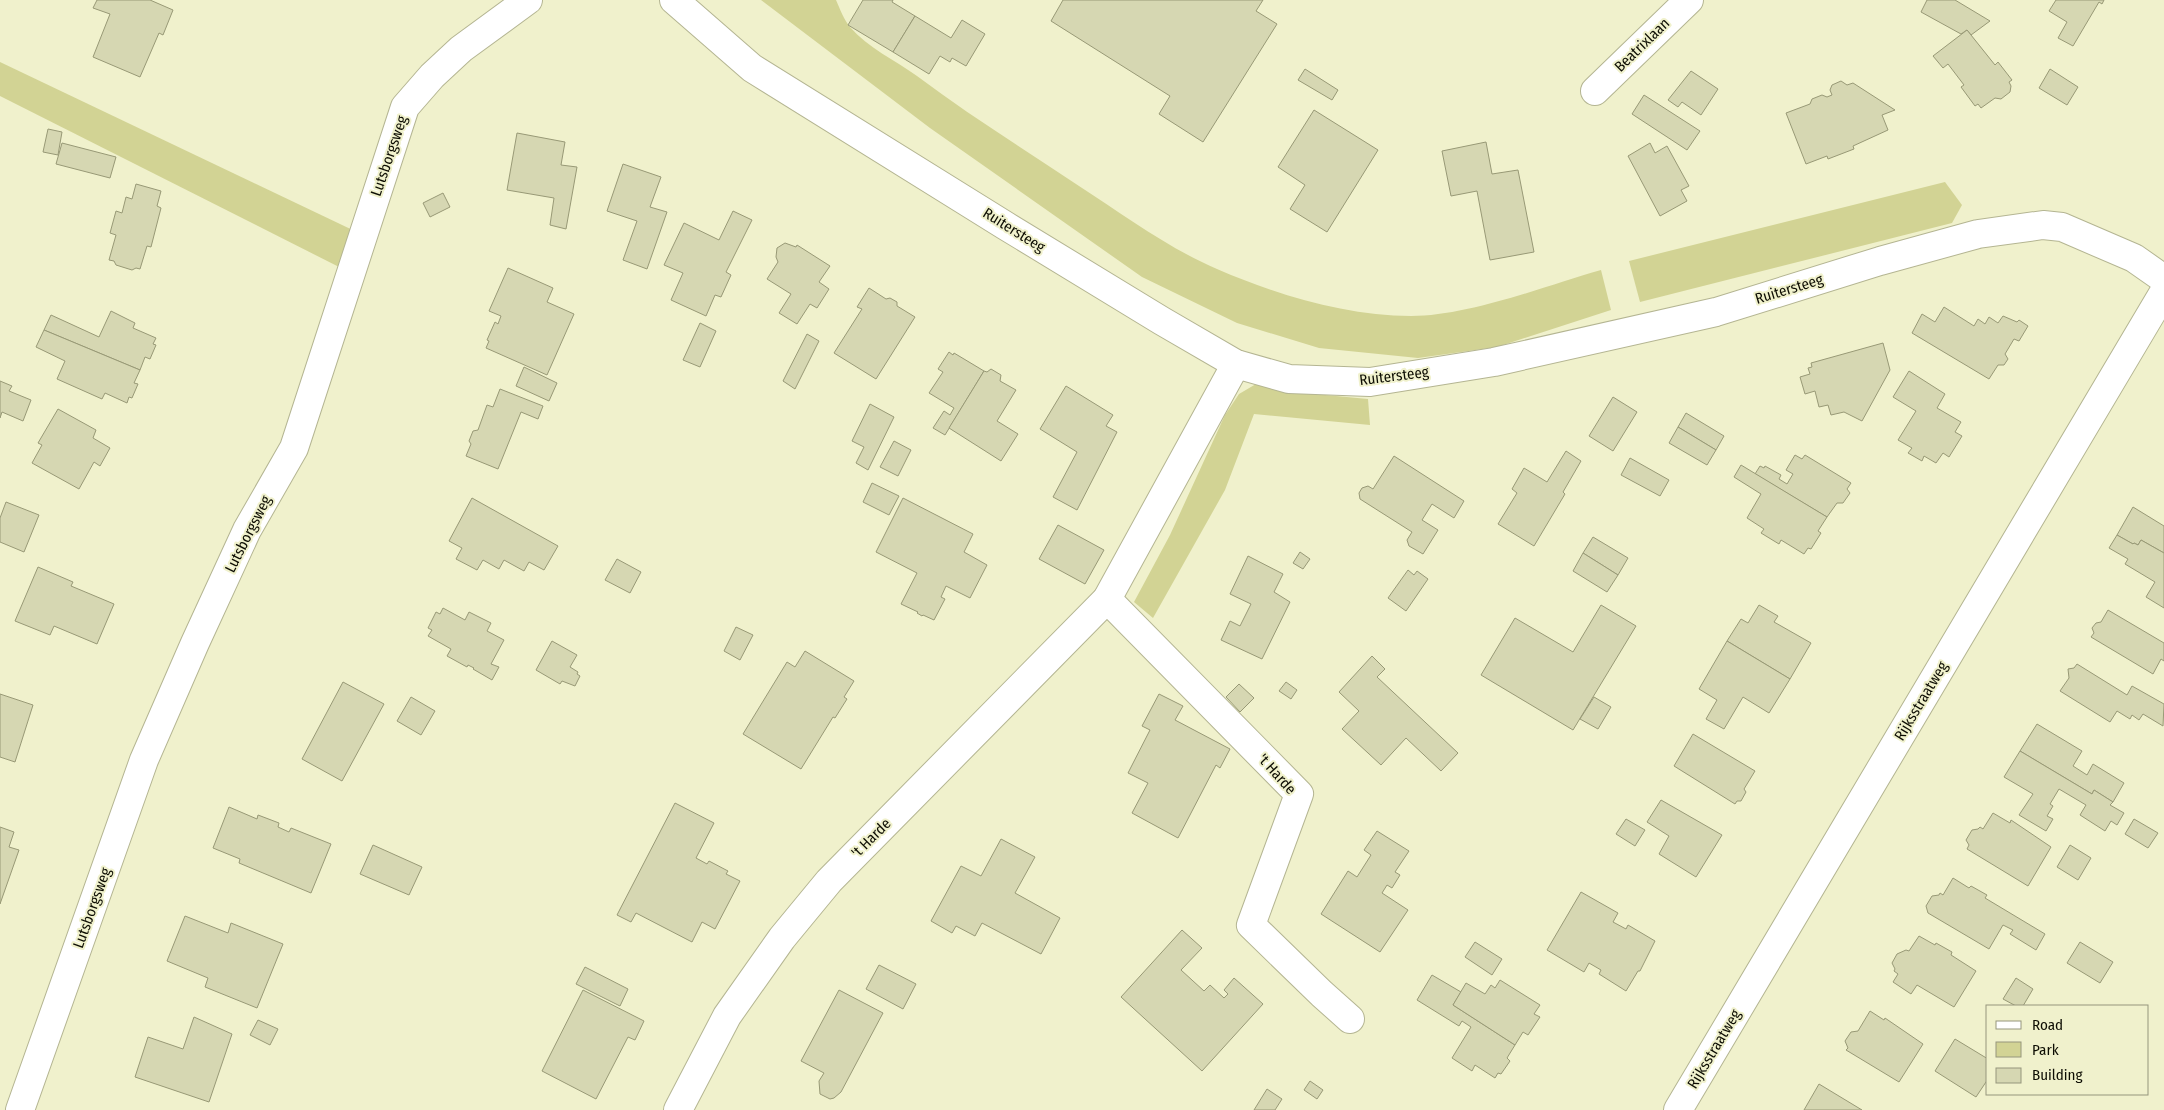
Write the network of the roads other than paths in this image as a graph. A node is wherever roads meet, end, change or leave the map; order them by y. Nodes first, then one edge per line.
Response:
1 (528, 0) edge
2 (674, 0) edge
3 (1689, 0) edge
4 (1595, 91) dead end
5 (2164, 280) edge
6 (2164, 292) edge
7 (1236, 364) junction
8 (1107, 599) junction
9 (1350, 1019) dead end
10 (20, 1110) edge
11 (678, 1110) edge
12 (1678, 1110) edge

1 - 10 street, Lutsborgsweg
2 - 7 street, Ruitersteeg
3 - 4 street, Beatrixlaan
5 - 7 street, Ruitersteeg
6 - 12 street, Rijksstraatweg
7 - 8 street, 't Harde
8 - 9 street, 't Harde
8 - 11 street, 't Harde

